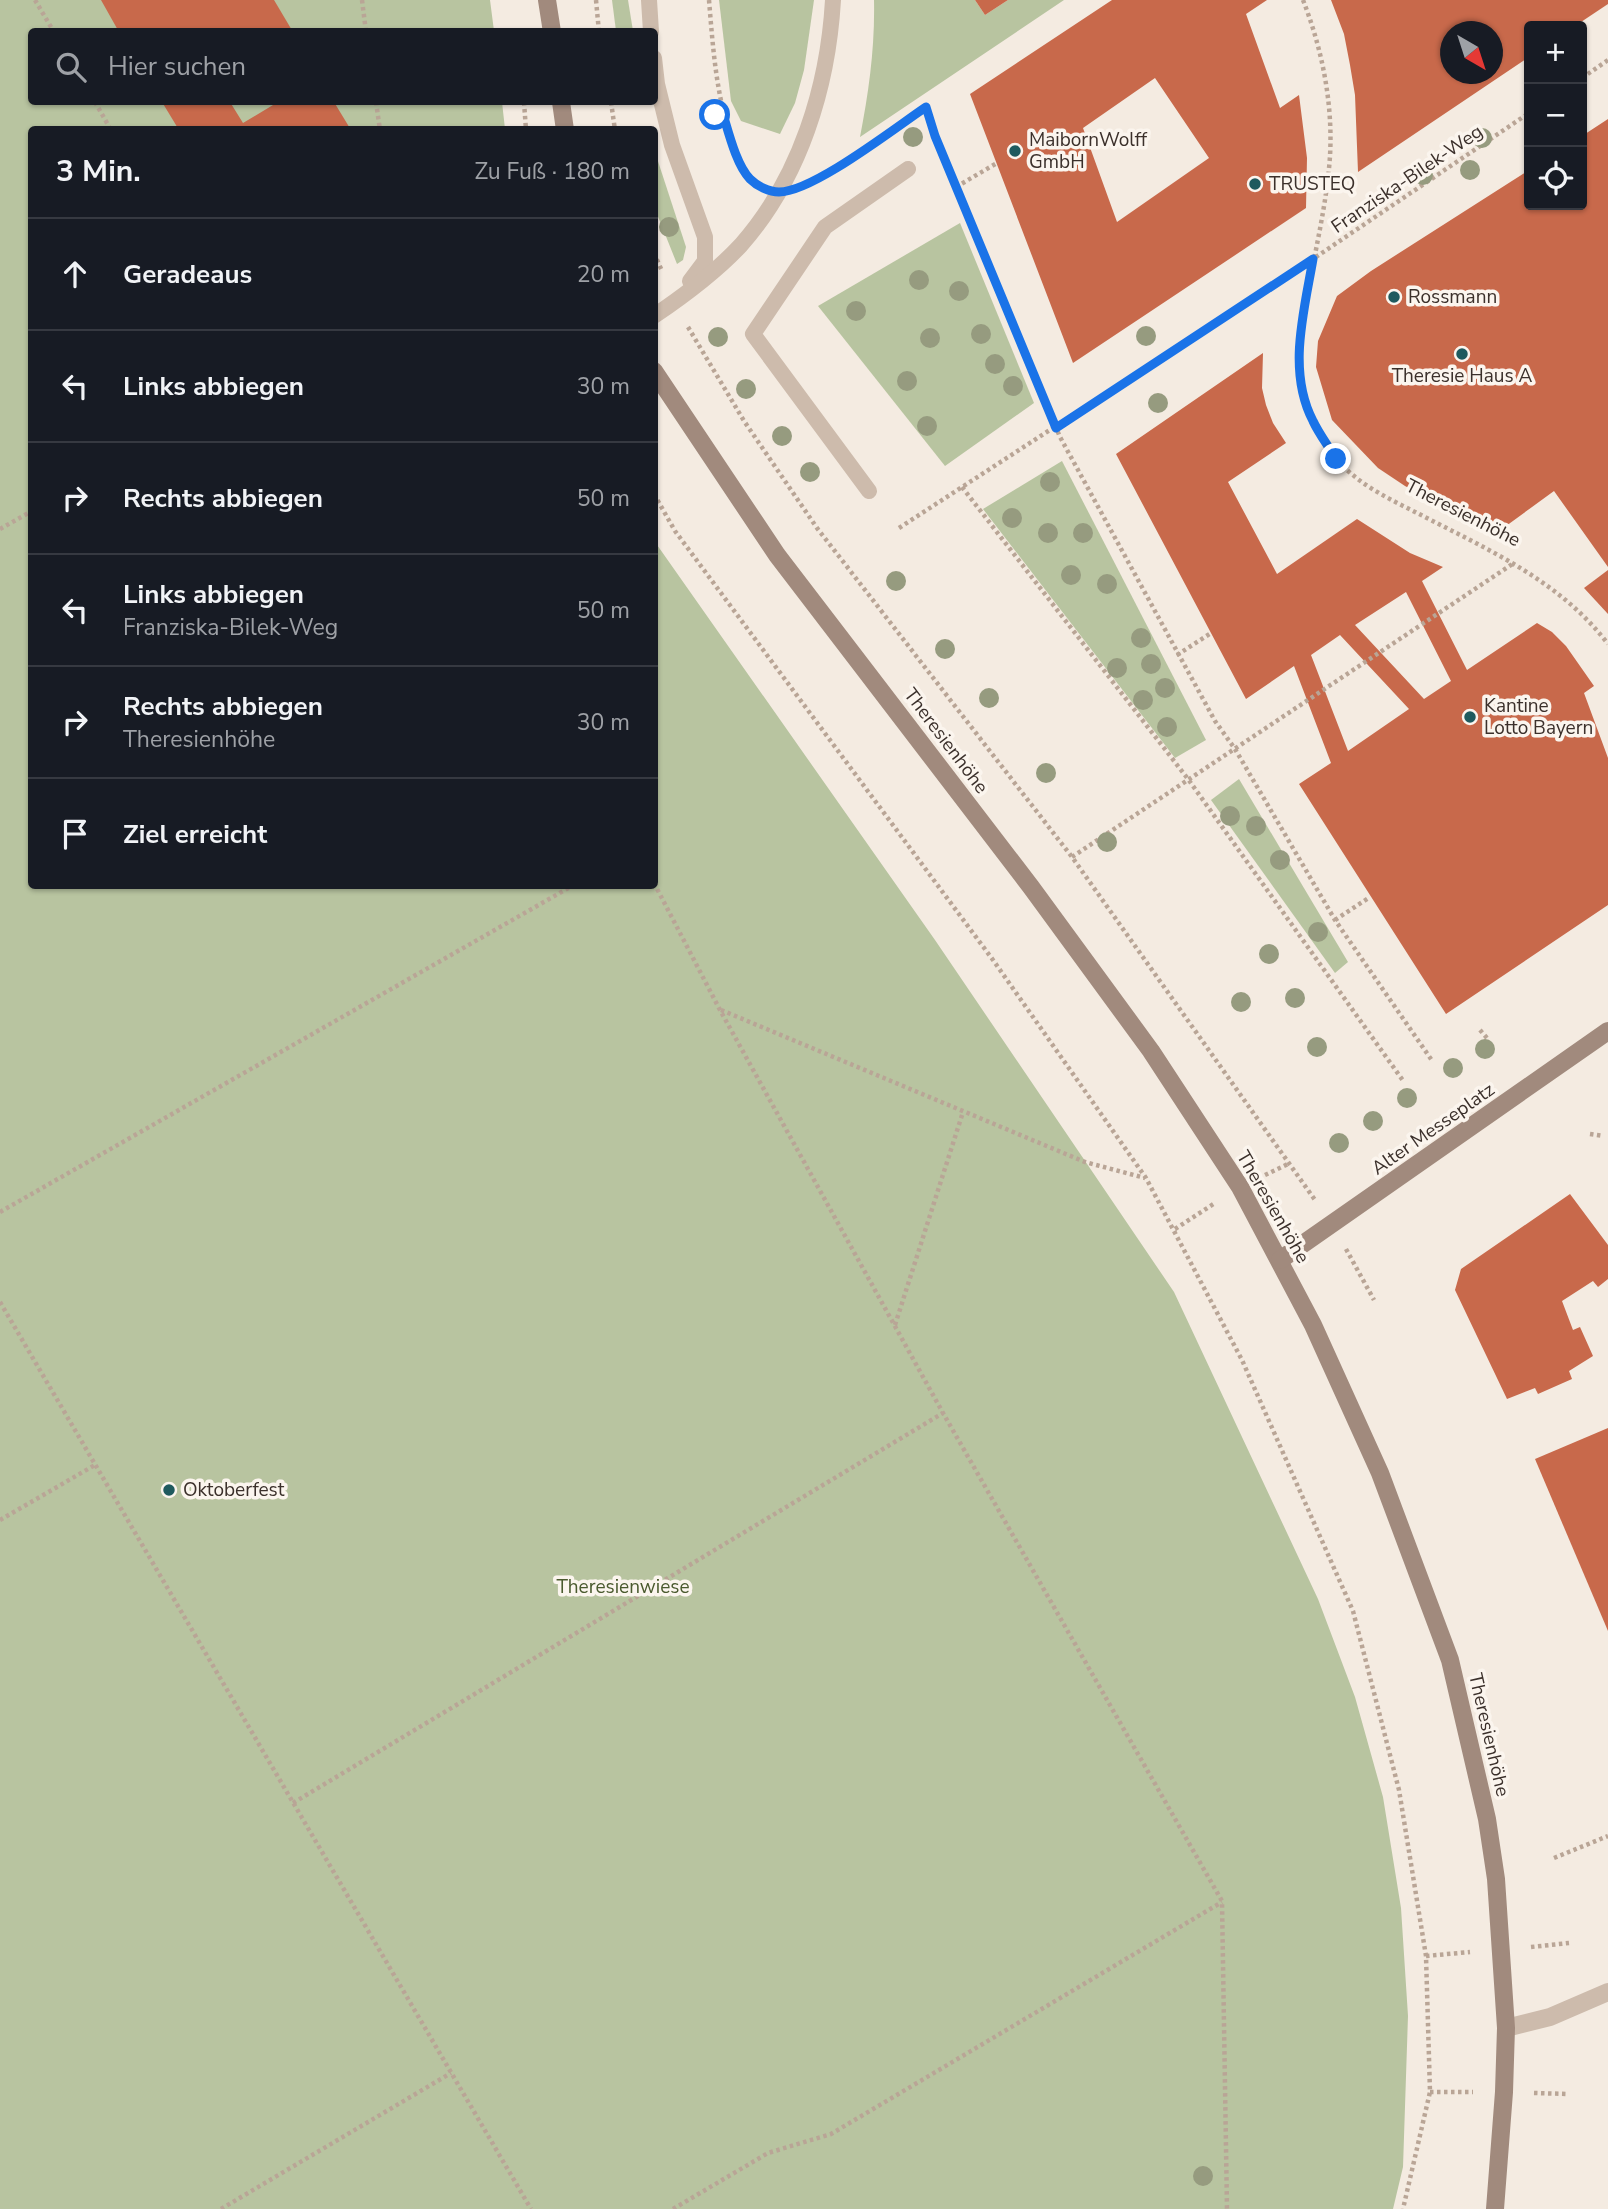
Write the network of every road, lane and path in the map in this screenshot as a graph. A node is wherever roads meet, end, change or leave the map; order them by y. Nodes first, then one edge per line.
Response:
1 (35, 0) edge
2 (362, 0) edge
3 (547, 0) edge
4 (596, 0) edge
5 (649, 0) edge
6 (709, 0) edge
7 (833, 0) edge
8 (1303, 0) edge
9 (52, 28) edge
10 (366, 28) edge
11 (551, 28) edge
12 (599, 28) edge
13 (652, 28) edge
14 (1608, 60) edge
15 (1587, 75) edge
16 (658, 88) edge
17 (97, 105) edge
18 (376, 105) edge
19 (524, 105) edge
20 (561, 105) edge
21 (611, 105) edge
22 (722, 111) junction
23 (715, 115) dead end
24 (1524, 116) edge
25 (109, 126) edge
26 (379, 126) edge
27 (526, 126) edge
28 (564, 126) edge
29 (614, 126) edge
30 (997, 163) dead end
31 (908, 169) dead end
32 (956, 187) junction
33 (780, 192) junction
34 (1313, 259) junction
35 (658, 263) edge
36 (674, 303) junction
37 (658, 313) edge
38 (658, 377) edge
39 (1056, 428) junction
40 (962, 487) junction
41 (869, 491) dead end
42 (658, 501) edge
43 (658, 510) edge
44 (28, 513) edge
45 (665, 514) junction
46 (899, 528) dead end
47 (0, 529) edge
48 (1515, 563) junction
49 (1211, 633) dead end
50 (1608, 644) edge
51 (1177, 655) junction
52 (1235, 749) junction
53 (1188, 779) junction
54 (1072, 857) junction
55 (567, 889) edge
56 (657, 889) edge
57 (1370, 897) dead end
58 (1335, 920) junction
59 (720, 1010) junction
60 (1480, 1030) dead end
61 (1608, 1031) edge
62 (1488, 1038) dead end
63 (1433, 1062) dead end
64 (1404, 1082) dead end
65 (963, 1112) junction
66 (1590, 1134) dead end
67 (1603, 1136) dead end
68 (1290, 1163) dead end
69 (1146, 1178) junction
70 (0, 1212) edge
71 (1280, 1260) junction
72 (0, 1302) edge
73 (895, 1326) junction
74 (943, 1413) junction
75 (95, 1465) junction
76 (0, 1520) edge
77 (293, 1803) junction
78 (1608, 1836) edge
79 (1554, 1858) dead end
80 (1222, 1901) junction
81 (1608, 1992) edge
82 (1506, 2028) junction
83 (451, 2073) junction
84 (1430, 2092) junction
85 (1464, 2092) dead end
86 (1495, 2208) edge
87 (221, 2209) edge
88 (531, 2209) edge
89 (673, 2209) edge
90 (1227, 2209) edge
91 (1403, 2209) edge

1 - 9 path
2 - 10 path
3 - 11 main road
4 - 12 path
5 - 13 lane
6 - 22 path
7 - 33 lane
8 - 34 path, Theresienhöhe
14 - 15 path
16 - 36 lane
17 - 25 path
18 - 26 path
19 - 27 path
20 - 28 main road
21 - 29 path
22 - 23 path
22 - 33 path
24 - 34 path, Franziska-Bilek-Weg
30 - 32 path
31 - 41 lane
32 - 33 path
32 - 39 path
33 - 36 lane
34 - 39 path, Franziska-Bilek-Weg
34 - 48 path, Theresienhöhe
35 - 36 path
36 - 37 lane
36 - 54 path
38 - 71 main road, Theresienhöhe
39 - 40 path, Franziska-Bilek-Weg
39 - 51 path
40 - 46 path, Franziska-Bilek-Weg
40 - 53 path
42 - 45 path
43 - 45 path
44 - 47 path
45 - 69 path
48 - 50 path, Theresienhöhe
48 - 52 path
49 - 51 path
51 - 52 path
52 - 53 path
52 - 58 path
53 - 54 path
53 - 64 path
54 - 68 path
55 - 70 path
56 - 59 path
57 - 58 path
58 - 63 path
59 - 65 path
59 - 73 path
60 - 62 path
61 - 71 main road, Alter Messeplatz
65 - 69 path
65 - 73 path
66 - 67 path
69 - 84 path
71 - 82 main road, Theresienhöhe
72 - 75 path
73 - 74 path
74 - 77 path
74 - 80 path
75 - 76 path
75 - 77 path
77 - 83 path
78 - 79 path
80 - 89 path
80 - 90 path
81 - 82 street
82 - 86 main road, Theresienhöhe
83 - 87 path
83 - 88 path
84 - 85 path
84 - 91 path

